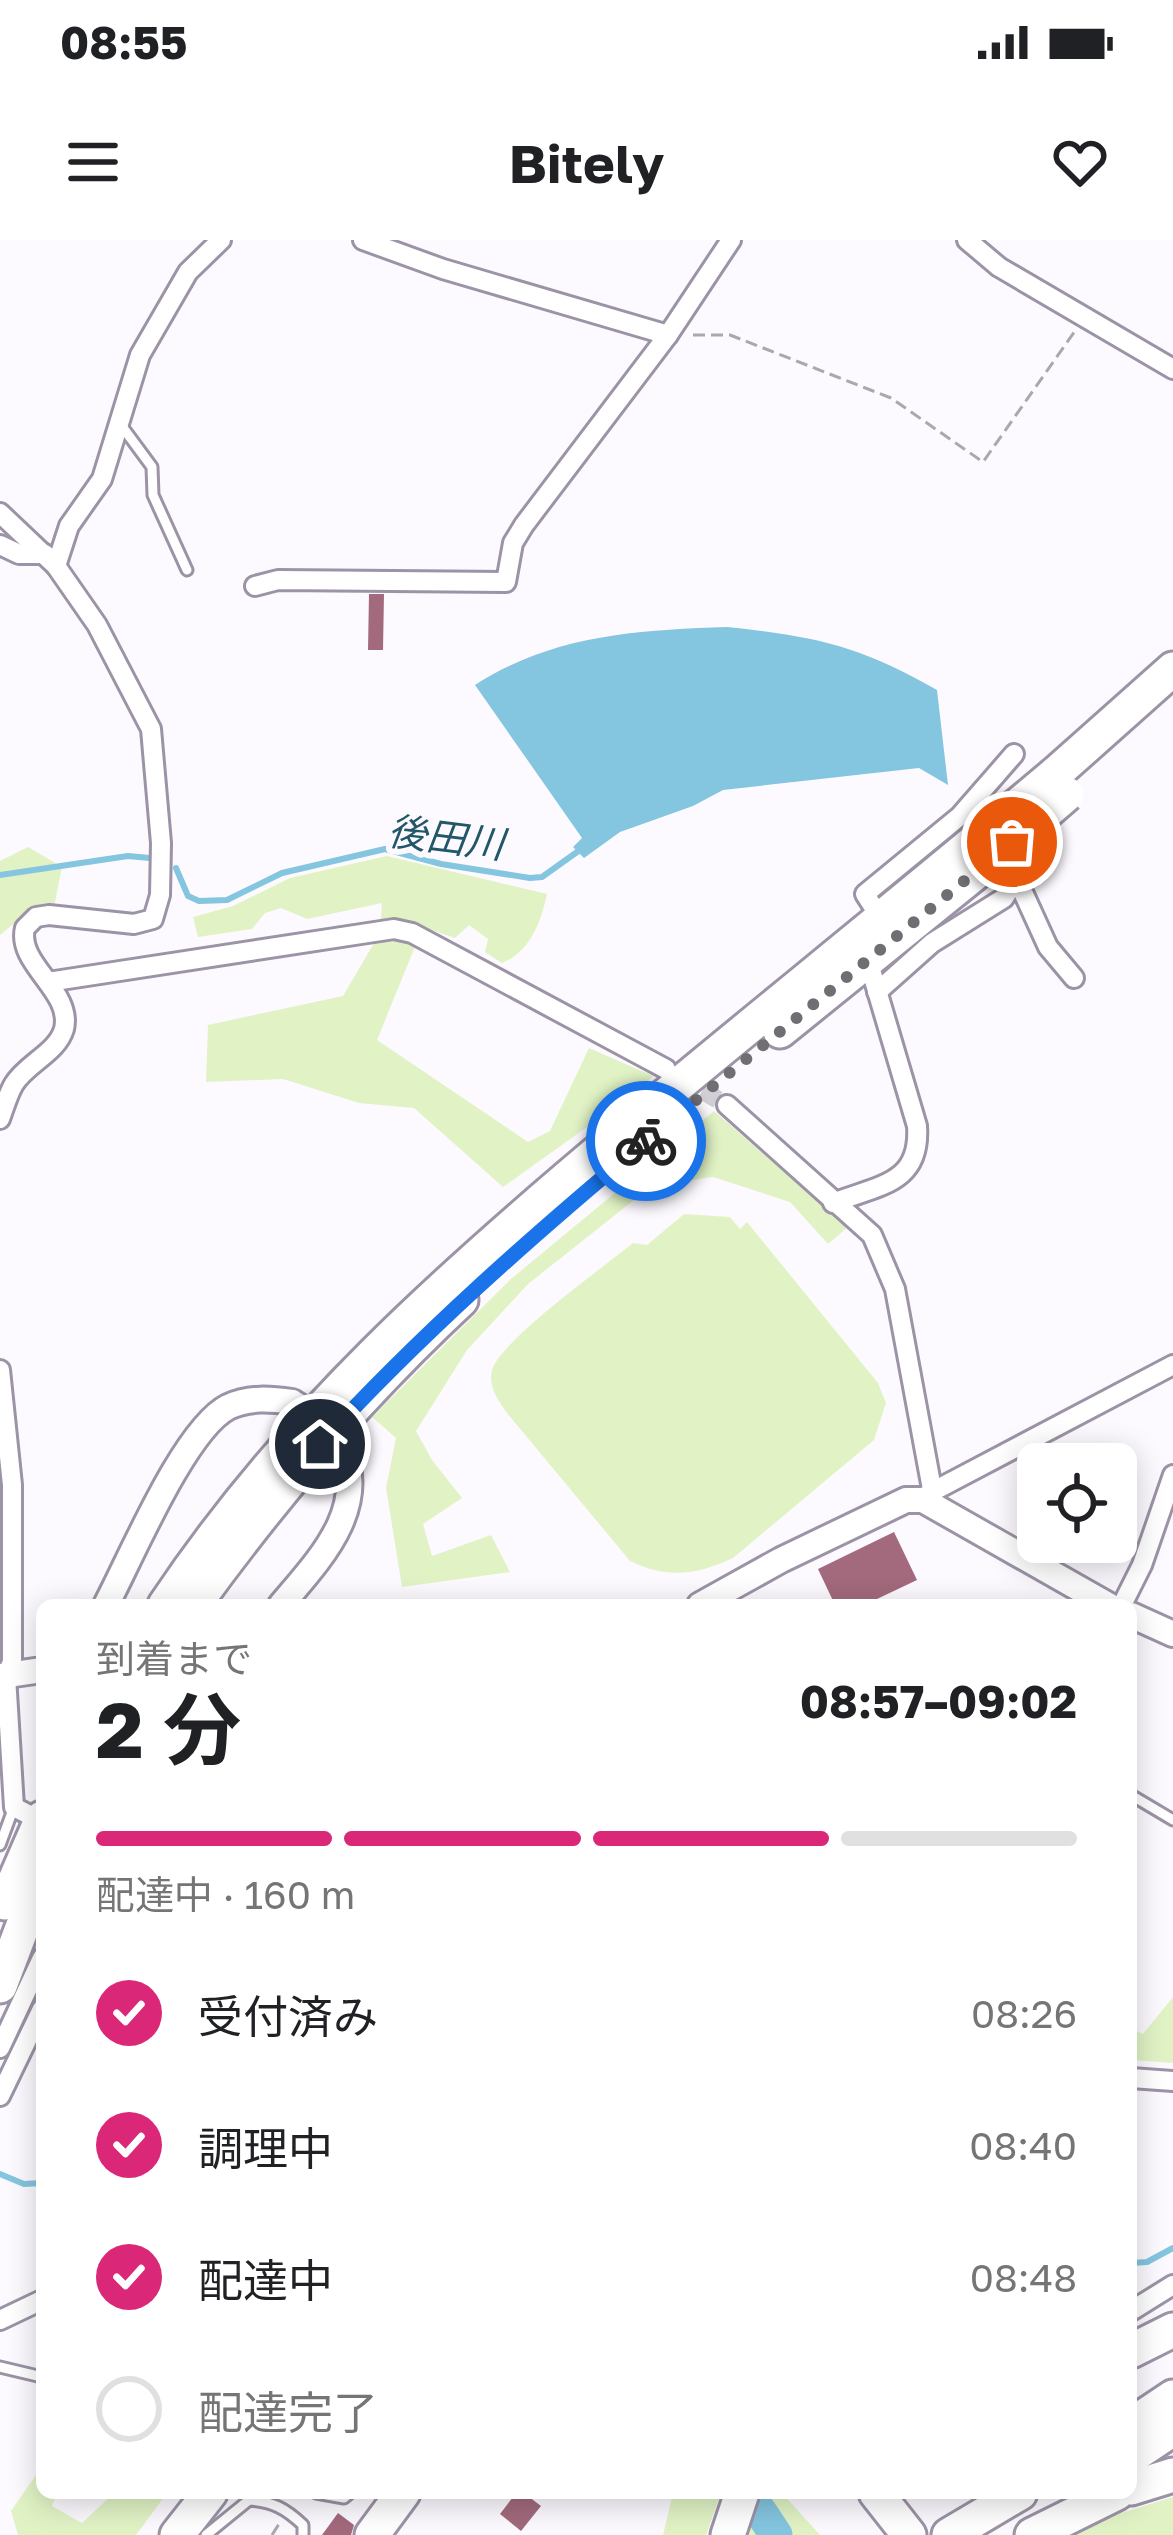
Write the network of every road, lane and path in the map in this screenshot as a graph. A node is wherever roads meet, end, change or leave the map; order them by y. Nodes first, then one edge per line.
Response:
1 (221, 240) edge
2 (363, 240) edge
3 (731, 240) edge
4 (967, 240) edge
5 (1086, 314) junction
6 (668, 335) junction
7 (1173, 369) edge
8 (119, 423) junction
9 (0, 513) edge
10 (0, 545) edge
11 (50, 560) junction
12 (187, 570) dead end
13 (255, 586) dead end
14 (1173, 669) edge
15 (1173, 698) edge
16 (1013, 754) dead end
17 (1061, 784) junction
18 (974, 802) junction
19 (976, 856) junction
20 (1017, 879) junction
21 (881, 919) junction
22 (873, 976) junction
23 (1074, 978) dead end
24 (48, 982) junction
25 (666, 1069) tunnel mouth
26 (727, 1105) tunnel mouth
27 (0, 1119) edge
28 (833, 1203) junction
29 (1173, 1366) edge
30 (0, 1370) edge
31 (1173, 1474) edge
32 (927, 1495) junction
33 (203, 1596) edge
34 (109, 1599) edge
35 (169, 1599) edge
36 (286, 1599) edge
37 (711, 1599) edge
38 (1098, 1599) edge
39 (1125, 1599) edge
40 (1137, 1619) edge
41 (1173, 1634) edge
42 (36, 1671) edge
43 (3, 1676) edge
44 (1137, 1799) edge
45 (32, 1815) edge
46 (1173, 1820) edge
47 (0, 1845) edge
48 (36, 1891) edge
49 (0, 1916) edge
50 (36, 1971) edge
51 (0, 1986) edge
52 (36, 2021) edge
53 (0, 2048) edge
54 (1137, 2078) edge
55 (1173, 2081) edge
56 (0, 2096) edge
57 (1173, 2285) edge
58 (36, 2303) edge
59 (1137, 2307) edge
60 (0, 2320) edge
61 (1173, 2330) edge
62 (1137, 2347) edge
63 (0, 2367) edge
64 (36, 2376) edge
65 (1173, 2397) edge
66 (1137, 2421) edge
67 (1173, 2429) edge
68 (1137, 2453) edge
69 (1173, 2475) edge
70 (1137, 2486) edge
71 (205, 2499) edge
72 (399, 2499) edge
73 (740, 2499) edge
74 (859, 2499) edge
75 (881, 2499) edge
76 (1010, 2499) edge
77 (1061, 2499) edge
78 (1105, 2499) edge
79 (177, 2535) edge
80 (206, 2535) edge
81 (303, 2535) edge
82 (372, 2535) edge
83 (728, 2535) edge
84 (886, 2535) edge
85 (909, 2535) edge
86 (949, 2535) edge
87 (1001, 2535) edge
88 (1032, 2535) edge

1 - 8 street
2 - 6 street
3 - 6 street
4 - 5 street
5 - 6 path
5 - 7 street
6 - 13 street
8 - 11 street
8 - 12 lane
9 - 11 street
10 - 11 street
11 - 24 street
14 - 17 highway
15 - 17 highway
16 - 18 street
17 - 19 highway, bridge
18 - 20 street
18 - 21 street
19 - 21 highway
19 - 22 highway
20 - 22 street
20 - 23 street
21 - 35 highway
22 - 28 street
22 - 33 highway
24 - 25 street
24 - 27 street
26 - 28 street
28 - 32 street
29 - 32 street
30 - 43 street
31 - 39 street
32 - 37 street
32 - 38 street
34 - 36 street, bridge
40 - 41 street
42 - 43 street
43 - 45 street
44 - 46 lane
45 - 47 lane
45 - 49 highway
48 - 51 highway
50 - 53 street
52 - 56 street
54 - 55 street
57 - 59 street
58 - 60 street
61 - 62 highway
63 - 64 lane
65 - 66 highway
67 - 68 highway
69 - 70 highway
71 - 79 highway
72 - 82 highway
73 - 83 highway
74 - 84 highway
75 - 85 highway
76 - 86 highway
77 - 87 highway
78 - 88 highway
80 - 81 lane

